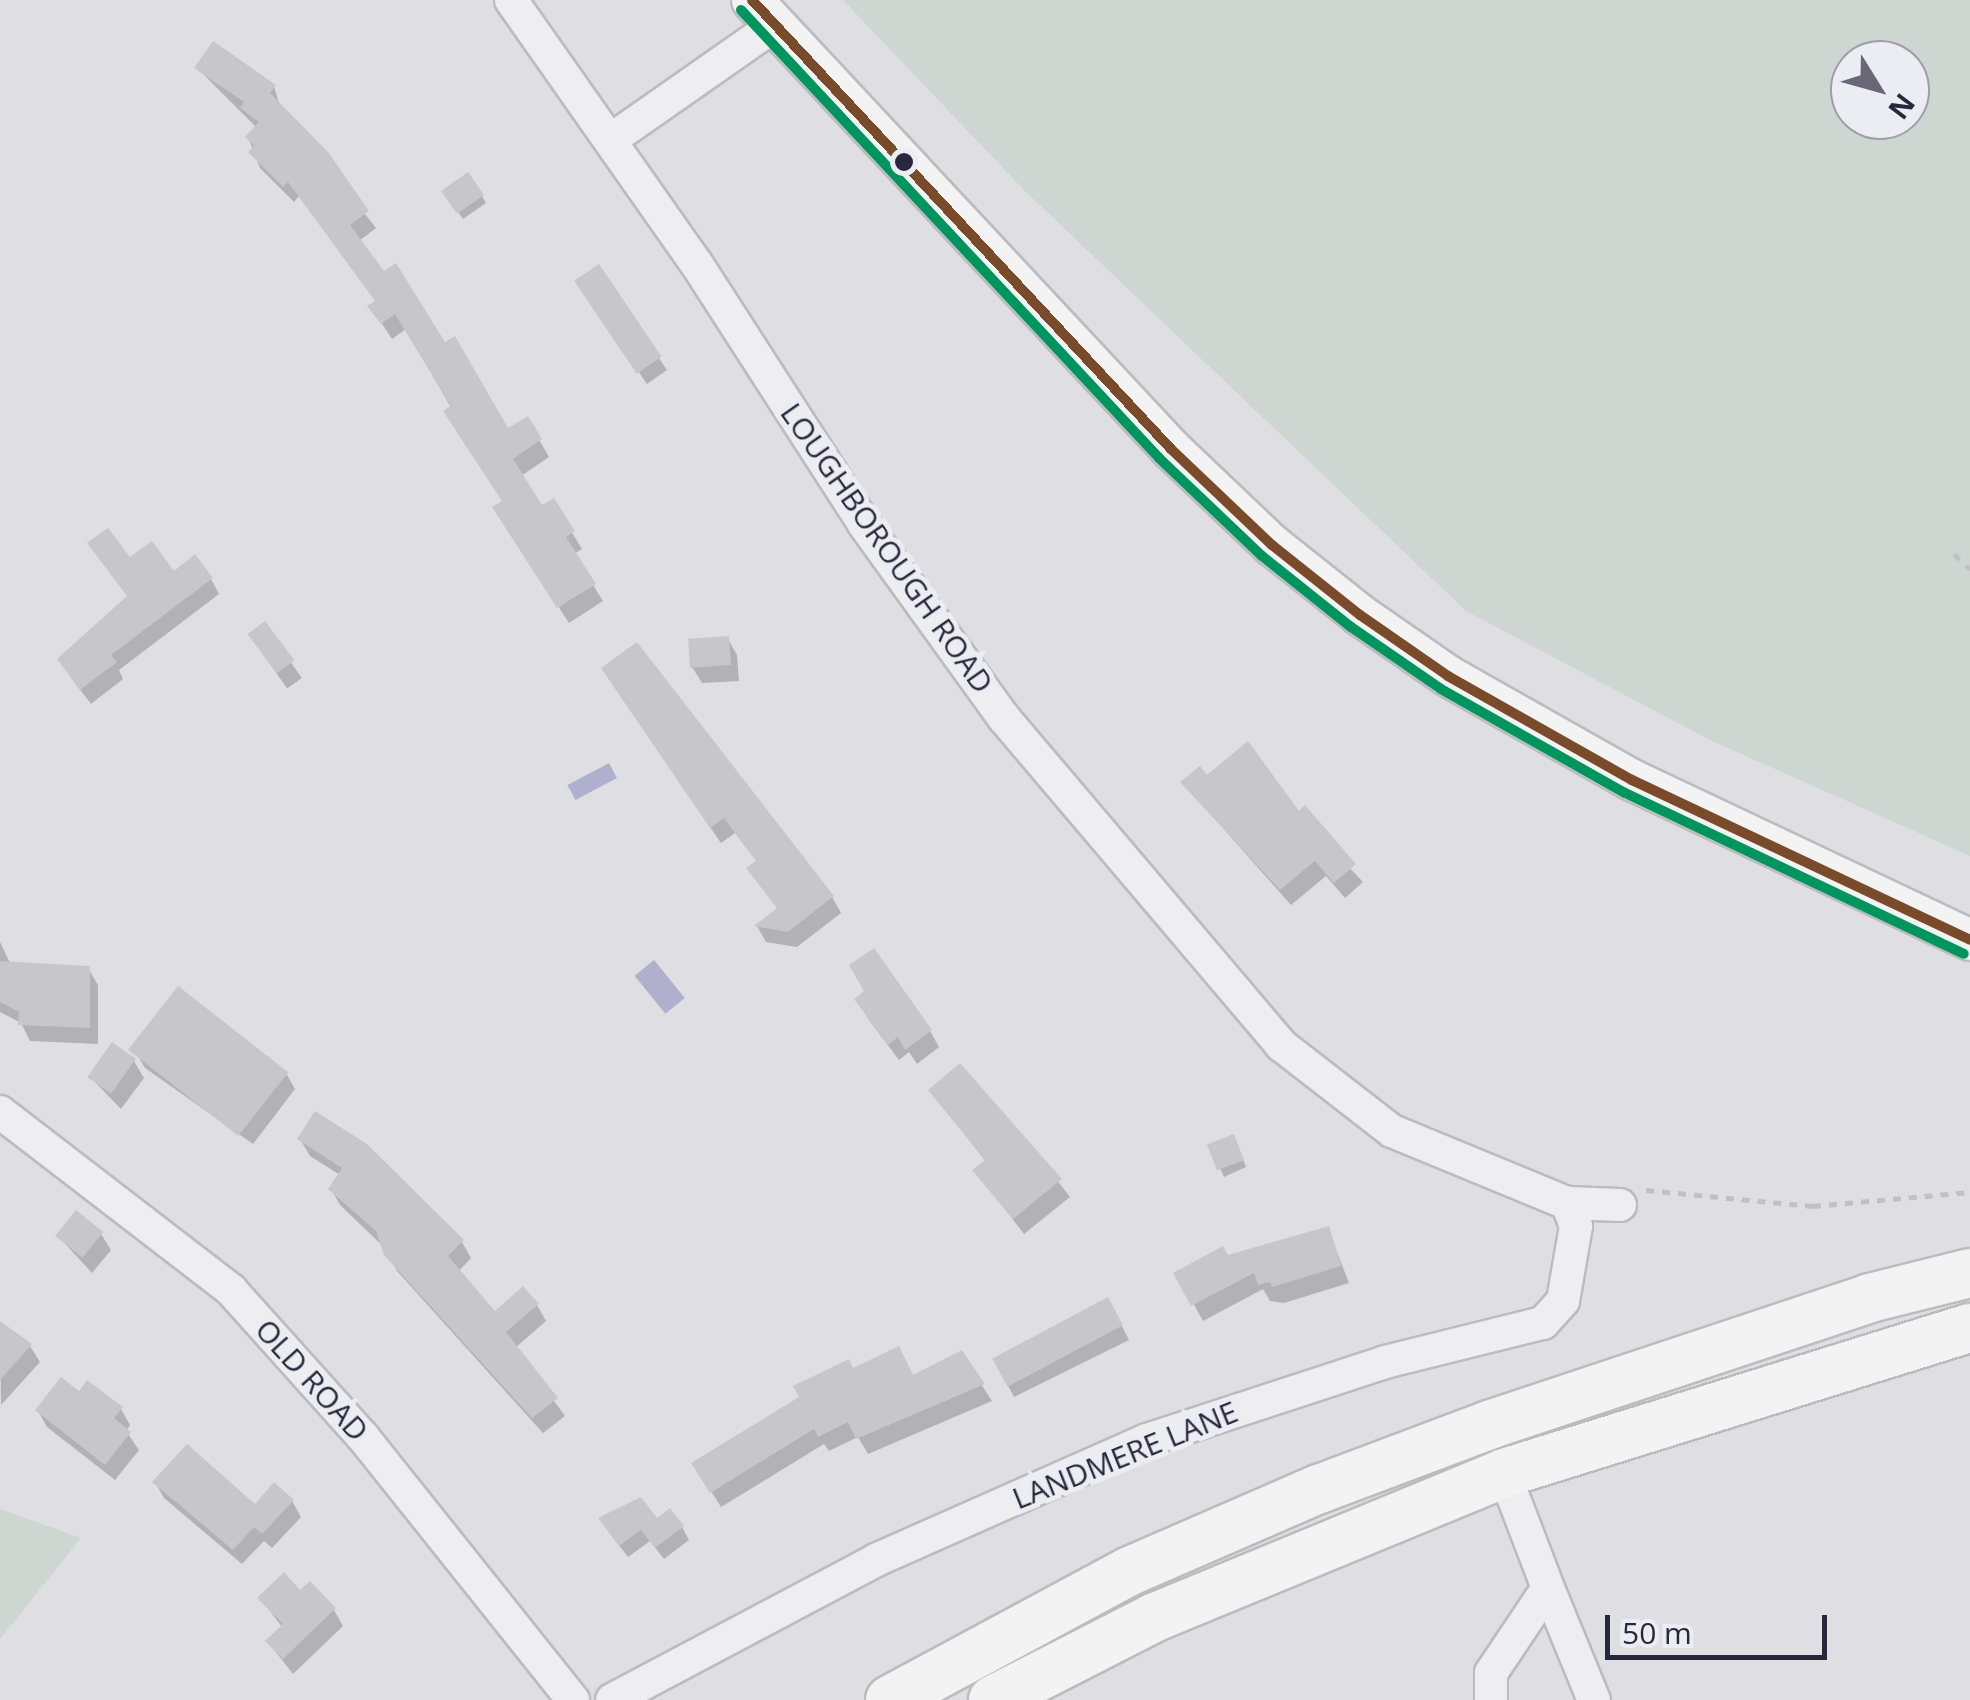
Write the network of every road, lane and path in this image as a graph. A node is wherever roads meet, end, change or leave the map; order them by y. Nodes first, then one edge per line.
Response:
1 (511, 0) edge
2 (764, 12) edge
3 (612, 139) junction
4 (1954, 554) dead end
5 (1970, 569) edge
6 (1970, 940) edge
7 (0, 1112) edge
8 (1970, 1192) edge
9 (1632, 1198) joint
10 (1567, 1203) junction
11 (1970, 1272) edge
12 (1970, 1328) edge
13 (1504, 1473) junction
14 (1548, 1588) junction
15 (572, 1700) edge
16 (612, 1700) edge
17 (890, 1700) edge
18 (993, 1700) edge
19 (1491, 1700) edge
20 (1594, 1700) edge

1 - 3 street, LOUGHBOROUGH ROAD
2 - 3 street
2 - 6 main road
3 - 10 street, LOUGHBOROUGH ROAD
4 - 5 path
7 - 15 street, OLD ROAD
8 - 9 path
9 - 10 street
10 - 16 street, LANDMERE LANE
11 - 17 highway
12 - 13 highway
13 - 14 street
13 - 18 highway
14 - 19 street
14 - 20 street

